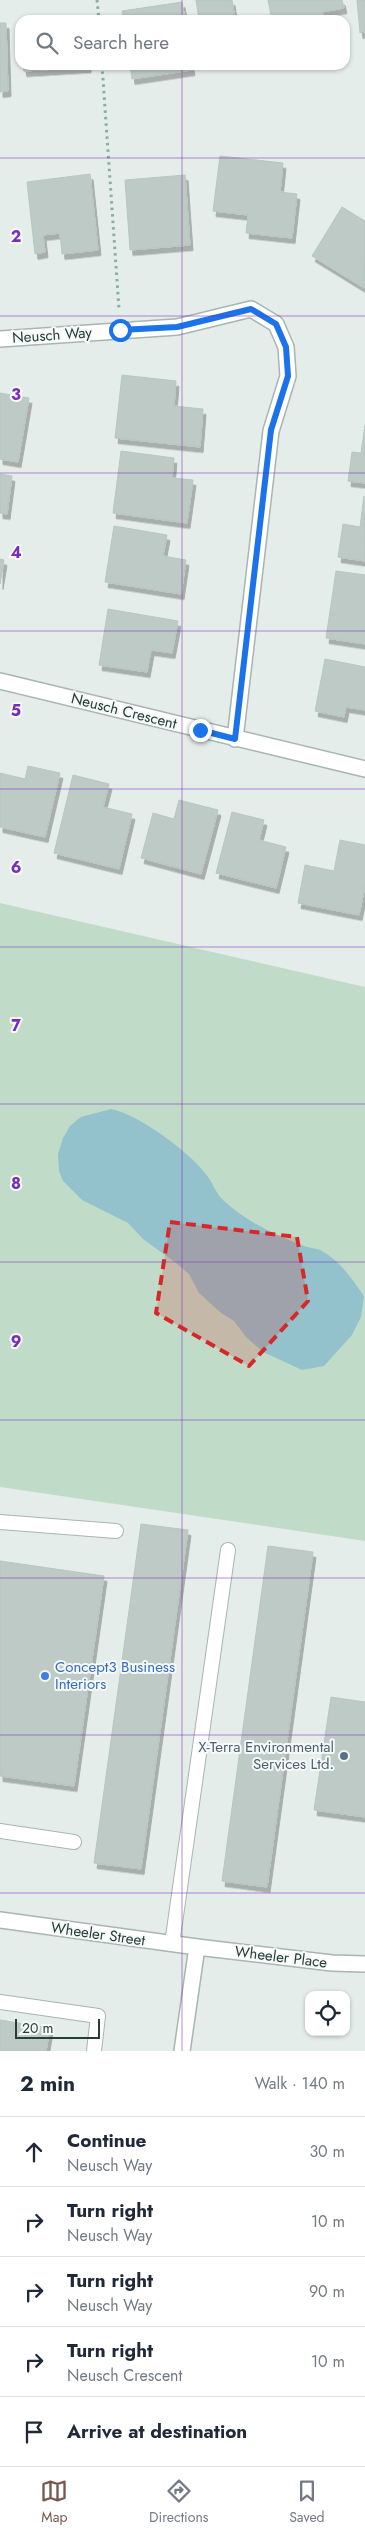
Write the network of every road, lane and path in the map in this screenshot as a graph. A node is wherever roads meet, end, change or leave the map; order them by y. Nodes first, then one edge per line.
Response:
1 (97, 0) edge
2 (98, 15) edge
3 (102, 70) edge
4 (118, 304) dead end
5 (0, 339) edge
6 (0, 681) edge
7 (235, 739) junction
8 (365, 769) edge
9 (0, 1522) edge
10 (116, 1531) dead end
11 (228, 1550) dead end
12 (0, 1832) edge
13 (74, 1842) dead end
14 (0, 1920) edge
15 (172, 1944) junction
16 (197, 1947) junction
17 (365, 1964) edge
18 (0, 2002) edge
19 (94, 2051) edge
20 (182, 2051) edge

1 - 2 path
3 - 4 path
5 - 7 street, Neusch Way
6 - 7 street, Neusch Crescent
7 - 8 street, Neusch Crescent
9 - 10 lane
11 - 15 lane
12 - 13 lane
14 - 15 street, Wheeler Street
15 - 16 street, Wheeler Street
16 - 17 street, Wheeler Place
16 - 20 street
18 - 19 lane

